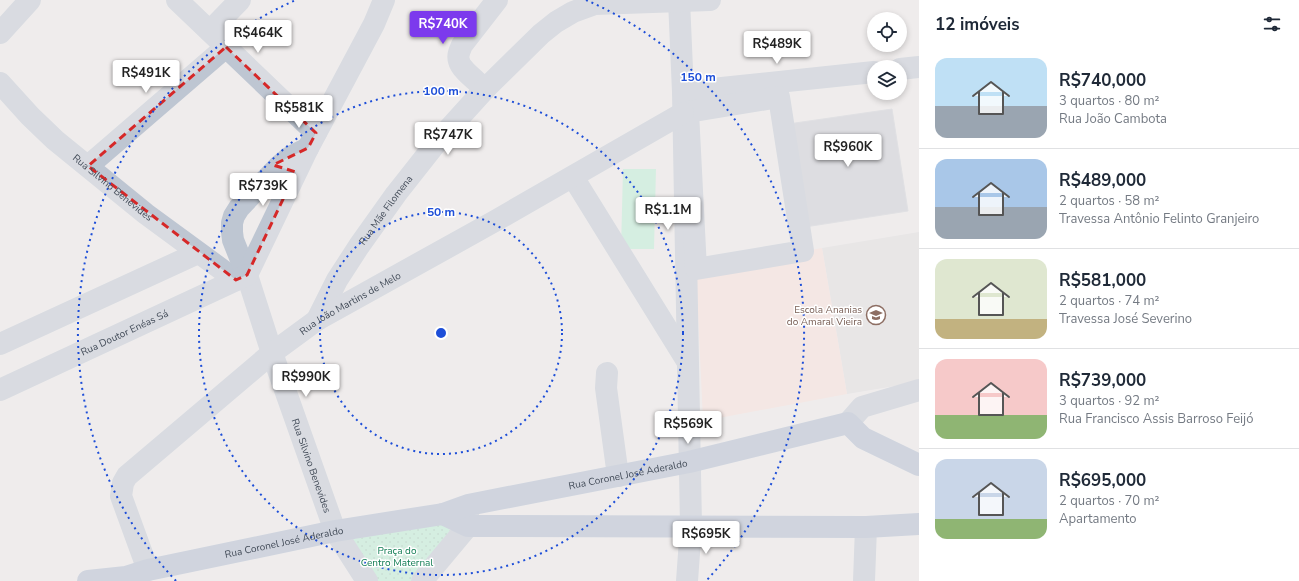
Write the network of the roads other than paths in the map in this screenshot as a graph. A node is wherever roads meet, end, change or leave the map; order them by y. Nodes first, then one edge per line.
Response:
1 (30, 0) edge
2 (177, 0) edge
3 (240, 0) edge
4 (384, 0) edge
5 (497, 0) edge
6 (710, 0) edge
7 (679, 1) edge
8 (210, 31) junction
9 (0, 33) edge
10 (226, 47) junction
11 (919, 67) edge
12 (907, 68) edge
13 (867, 73) edge
14 (0, 83) edge
15 (485, 88) junction
16 (683, 103) junction
17 (312, 140) junction
18 (88, 166) junction
19 (287, 170) junction
20 (573, 177) junction
21 (803, 251) joint
22 (198, 253) junction
23 (242, 277) junction
24 (317, 320) junction
25 (0, 344) edge
26 (272, 353) junction
27 (688, 362) junction
28 (606, 373) dead end
29 (0, 390) edge
30 (919, 390) edge
31 (848, 423) junction
32 (689, 462) junction
33 (919, 465) edge
34 (618, 476) junction
35 (468, 516) junction
36 (919, 524) edge
37 (691, 526) junction
38 (866, 527) junction
39 (335, 531) junction
40 (148, 570) junction
41 (123, 579) edge
42 (88, 581) edge
43 (367, 581) edge
44 (422, 581) edge
45 (687, 581) edge
46 (864, 581) edge

1 - 9 street
2 - 8 street
3 - 8 street
4 - 17 street
5 - 15 street
6 - 7 street, Rua Mãe Filomena
7 - 15 street, Rua Mãe Filomena
7 - 16 street
8 - 10 street
10 - 17 street
10 - 18 street
11 - 12 street
13 - 16 street
14 - 18 street, Rua Silvino Benevides
15 - 24 street, Rua Mãe Filomena
16 - 20 street, Rua João Martins de Melo
16 - 27 street
17 - 19 street
18 - 22 street, Rua Silvino Benevides
19 - 23 street
19 - 23 street
20 - 24 street, Rua João Martins de Melo
20 - 27 street
21 - 21 street
22 - 23 street, Rua Silvino Benevides
22 - 25 street
23 - 26 street, Rua Silvino Benevides
23 - 29 street, Rua Doutor Enéas Sá
24 - 26 street, Rua João Martins de Melo
26 - 39 street, Rua Silvino Benevides
26 - 40 street, Rua João Martins de Melo
27 - 32 street
28 - 34 street
30 - 31 street
31 - 32 main road, Rua Coronel José Aderaldo
31 - 33 main road
32 - 34 main road, Rua Coronel José Aderaldo
32 - 37 street
34 - 35 main road, Rua Coronel José Aderaldo
35 - 37 main road, Rua Coronel José Aderaldo
35 - 39 main road, Rua Coronel José Aderaldo
35 - 44 street
36 - 38 main road, Rua Coronel José Aderaldo
37 - 38 main road, Rua Coronel José Aderaldo
37 - 45 street
38 - 46 street
39 - 40 main road, Rua Coronel José Aderaldo
39 - 43 street, Rua Silvino Benevides
40 - 41 main road, Rua Coronel José Aderaldo
41 - 42 main road, Rua Coronel José Aderaldo

